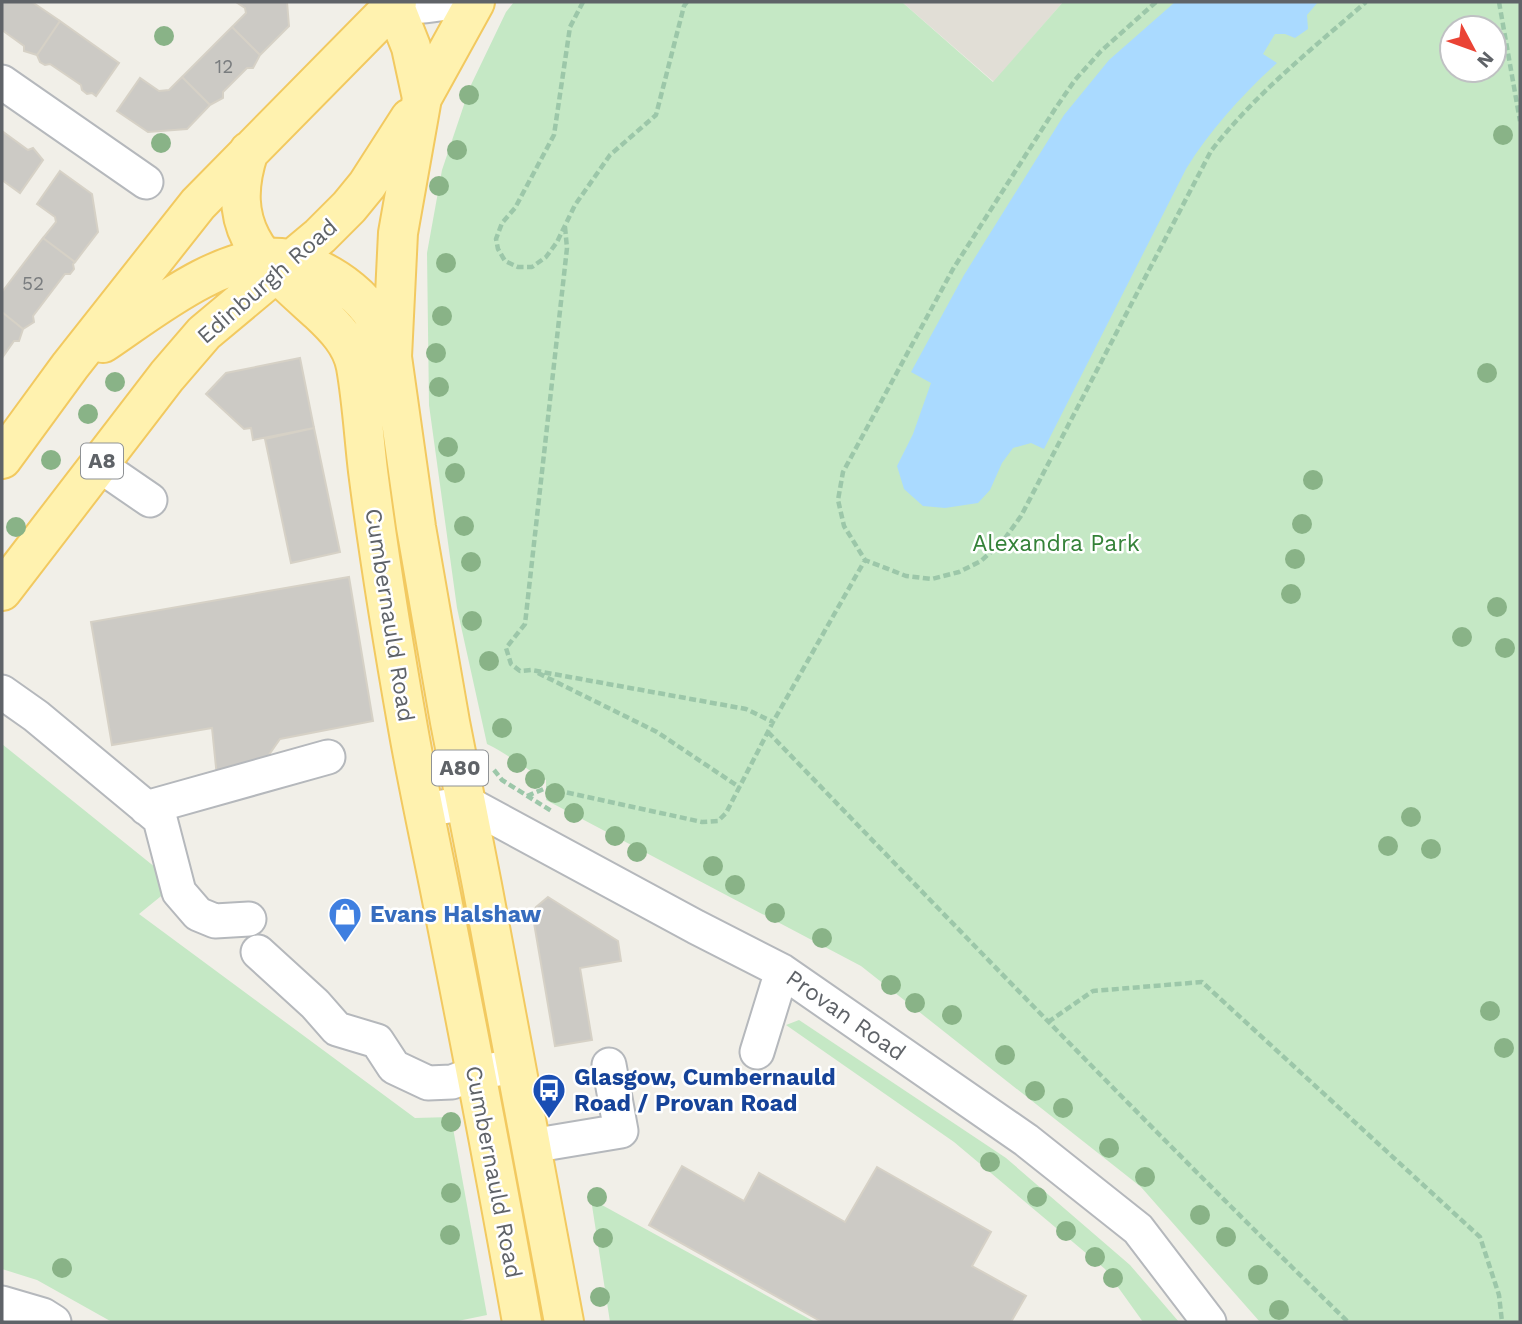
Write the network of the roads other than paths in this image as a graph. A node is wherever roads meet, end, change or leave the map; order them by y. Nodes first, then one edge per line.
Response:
1 (453, 2) edge
2 (475, 2) edge
3 (394, 3) edge
4 (2, 82) edge
5 (422, 98) junction
6 (249, 151) junction
7 (146, 182) dead end
8 (277, 264) junction
9 (392, 358) junction
10 (70, 366) junction
11 (2, 459) edge
12 (99, 465) junction
13 (150, 500) dead end
14 (2, 591) edge
15 (2, 692) edge
16 (328, 757) dead end
17 (467, 803) junction
18 (146, 808) junction
19 (424, 810) junction
20 (249, 919) dead end
21 (258, 952) dead end
22 (782, 971) junction
23 (757, 1052) dead end
24 (609, 1065) dead end
25 (514, 1066) junction
26 (476, 1073) junction
27 (533, 1161) junction
28 (2, 1303) edge
29 (45, 1320) edge
30 (522, 1322) edge
31 (564, 1322) edge
32 (1209, 1322) edge

1 - 3 street
2 - 5 main road, A8
3 - 5 main road
3 - 6 main road
4 - 7 street
5 - 8 main road, Edinburgh Road / A8
5 - 9 main road, A80
6 - 8 main road, Cumbernauld Road / A80
6 - 10 main road
8 - 9 main road, A80
8 - 10 main road
8 - 12 main road, Edinburgh Road / A8
8 - 19 main road, Cumbernauld Road / A80
9 - 17 main road, Cumbernauld Road / A80
10 - 11 main road
12 - 13 street
12 - 14 main road, Edinburgh Road / A8
15 - 18 street
16 - 18 street
17 - 19 street
17 - 22 street, Provan Road
17 - 25 main road, Cumbernauld Road / A80
18 - 20 street
19 - 26 main road, Cumbernauld Road / A80
21 - 26 street
22 - 23 street
22 - 32 street, Provan Road
24 - 27 street
25 - 26 street
25 - 27 main road, Cumbernauld Road / A80
26 - 30 main road, Cumbernauld Road / A80
27 - 31 main road, Cumbernauld Road / A80
28 - 29 street

